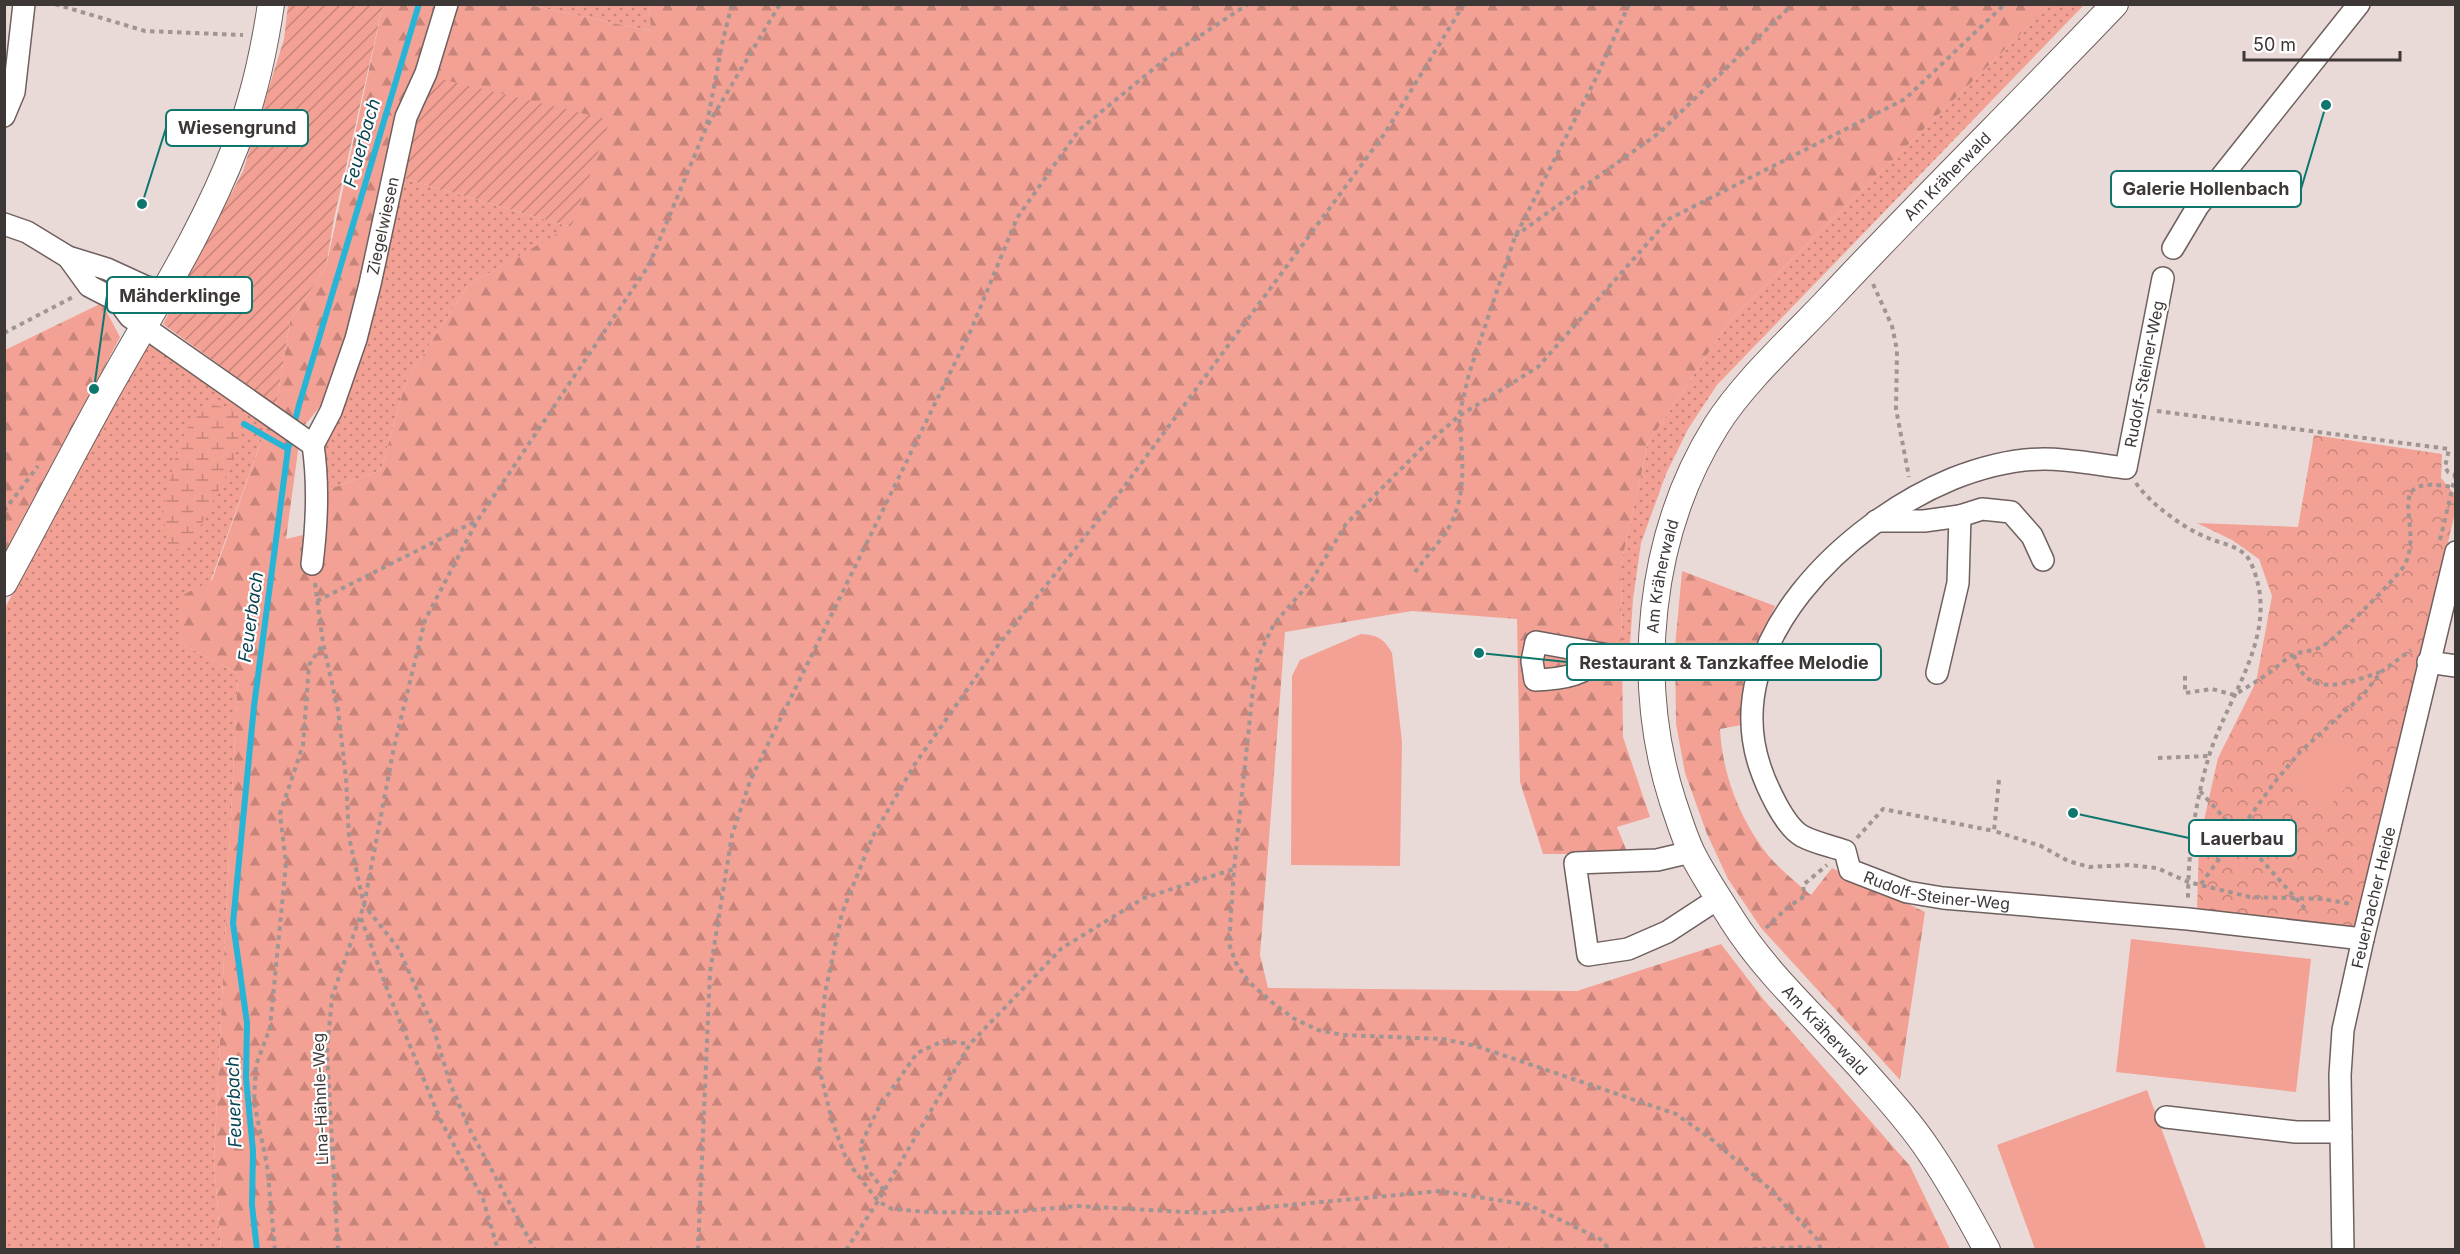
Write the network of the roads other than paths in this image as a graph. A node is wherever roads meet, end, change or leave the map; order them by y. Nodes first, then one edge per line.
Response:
1 (24, 4) edge
2 (271, 4) edge
3 (447, 4) edge
4 (2115, 4) edge
5 (2359, 4) edge
6 (4, 116) edge
7 (4, 224) edge
8 (2173, 248) dead end
9 (68, 257) junction
10 (2163, 278) dead end
11 (128, 279) junction
12 (165, 292) junction
13 (118, 301) junction
14 (145, 327) junction
15 (309, 441) junction
16 (1960, 516) junction
17 (1875, 522) junction
18 (2456, 552) edge
19 (2043, 560) dead end
20 (312, 564) road end
21 (4, 583) edge
22 (1608, 655) dead end
23 (1653, 656) junction
24 (2430, 656) junction
25 (2456, 666) edge
26 (1937, 672) dead end
27 (1691, 852) junction
28 (1719, 898) junction
29 (2363, 939) junction
30 (2166, 1117) dead end
31 (2341, 1132) junction
32 (1987, 1250) edge
33 (2343, 1250) edge

1 - 6 street
2 - 12 main road
3 - 15 street, Ziegelwiesen
4 - 23 main road, Am Kräherwald
5 - 8 street
7 - 9 street
9 - 11 street
9 - 13 street
10 - 17 street, Rudolf-Steiner-Weg
11 - 12 street
11 - 13 street
12 - 14 main road
13 - 14 street
14 - 15 street
14 - 21 main road
15 - 20 street
16 - 17 street
16 - 19 street
16 - 26 street
17 - 29 street, Rudolf-Steiner-Weg
18 - 24 street, Feuerbacher Heide
22 - 23 street
23 - 27 main road, Am Kräherwald
24 - 25 street
24 - 29 street, Feuerbacher Heide
27 - 28 main road, Am Kräherwald
27 - 28 street
28 - 32 main road, Am Kräherwald
29 - 31 street, Feuerbacher Heide
30 - 31 street
31 - 33 street, Feuerbacher Heide

